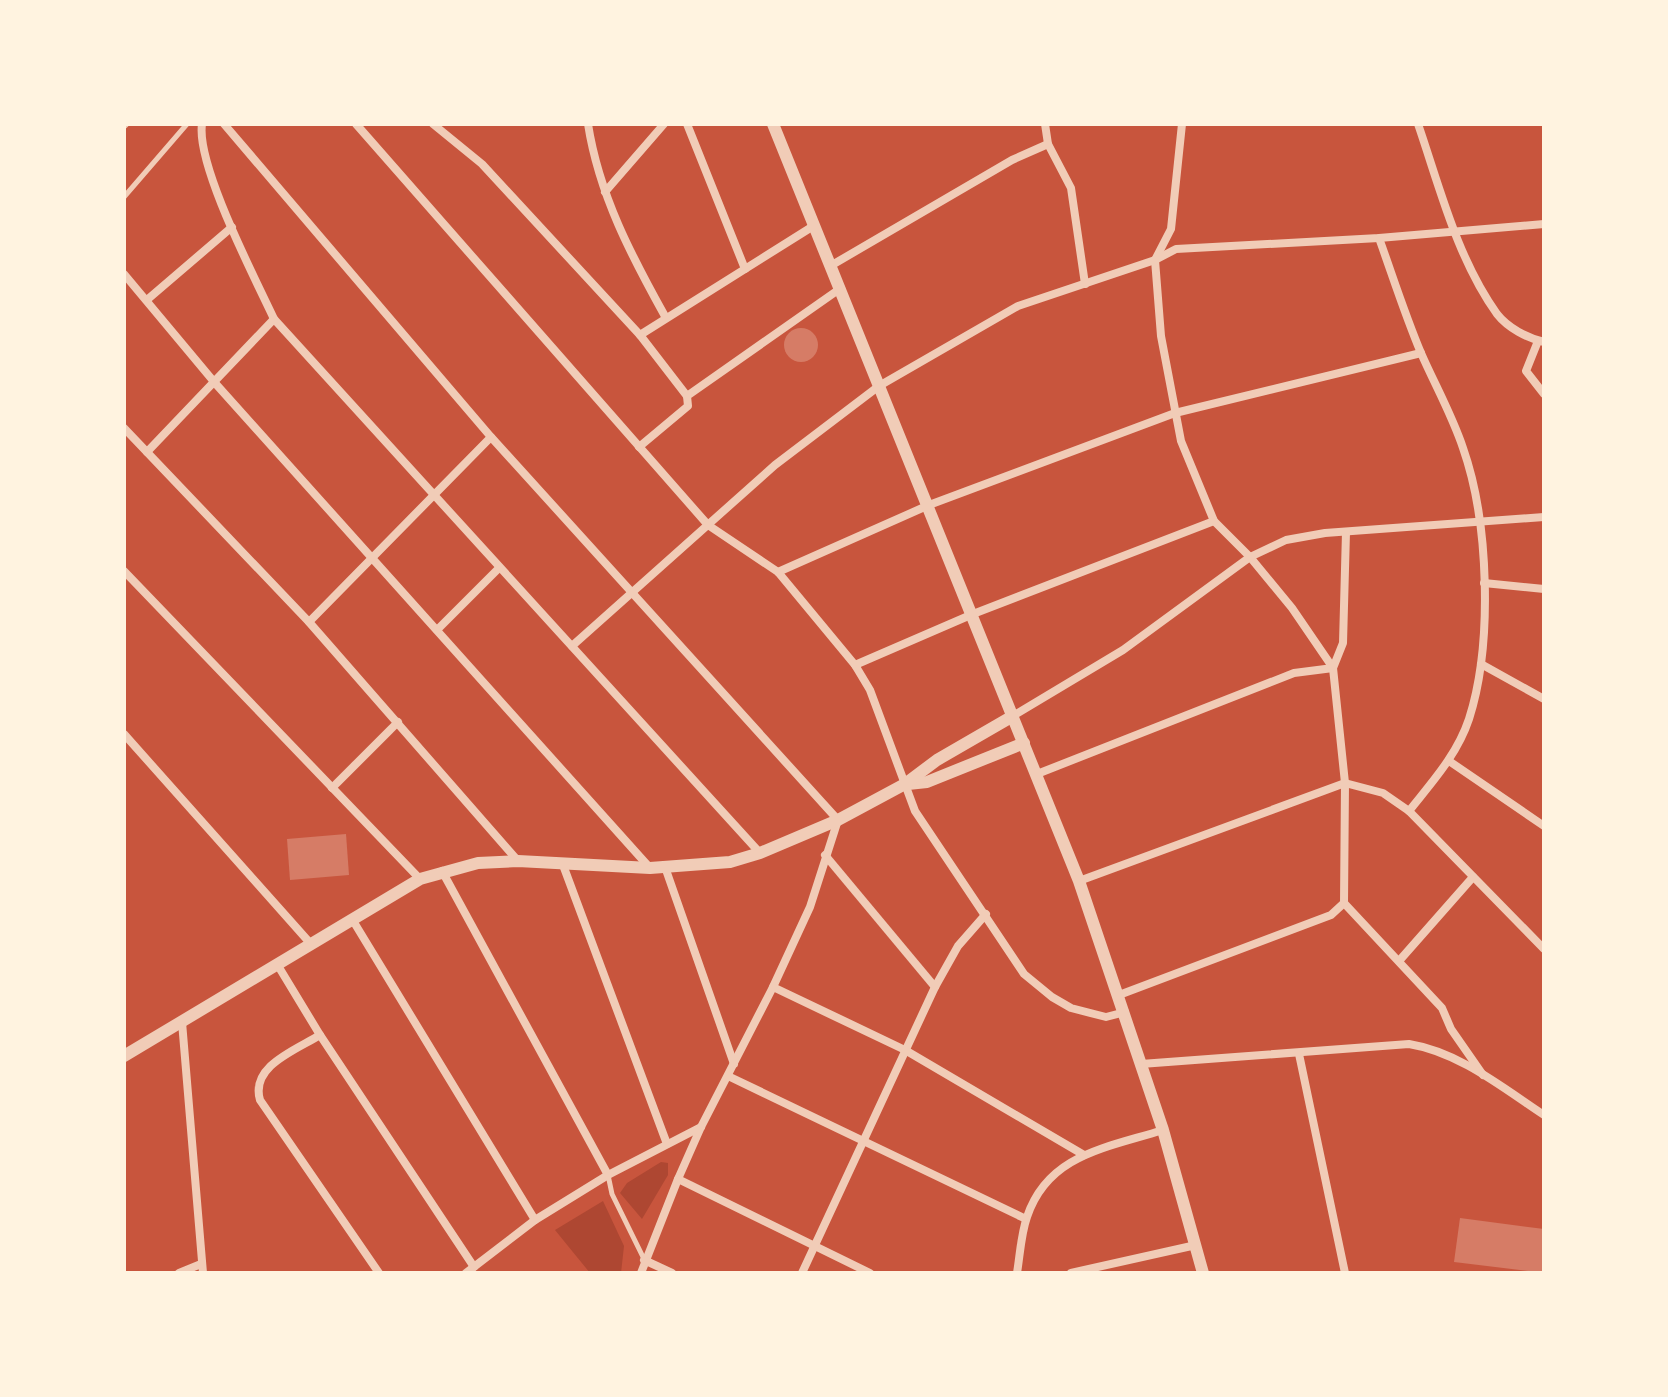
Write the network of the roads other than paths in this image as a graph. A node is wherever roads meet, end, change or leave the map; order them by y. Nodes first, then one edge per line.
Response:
1 (187, 124) edge
2 (202, 124) edge
3 (224, 124) edge
4 (356, 124) edge
5 (433, 124) edge
6 (588, 124) edge
7 (664, 124) edge
8 (687, 124) edge
9 (773, 124) edge
10 (1045, 124) edge
11 (1182, 124) edge
12 (1418, 124) edge
13 (1048, 144) junction
14 (605, 192) junction
15 (124, 197) edge
16 (1544, 224) edge
17 (815, 225) junction
18 (232, 227) junction
19 (1455, 233) junction
20 (1379, 238) junction
21 (1155, 260) junction
22 (832, 265) junction
23 (745, 269) junction
24 (124, 274) edge
25 (1085, 284) junction
26 (841, 288) junction
27 (148, 299) junction
28 (666, 318) junction
29 (274, 319) junction
30 (640, 335) junction
31 (1541, 342) edge
32 (1421, 353) junction
33 (215, 383) junction
34 (879, 386) junction
35 (1544, 394) edge
36 (687, 396) junction
37 (1175, 413) junction
38 (124, 428) edge
39 (491, 437) junction
40 (639, 447) junction
41 (147, 452) junction
42 (432, 495) junction
43 (929, 505) junction
44 (1544, 517) edge
45 (1214, 521) junction
46 (1480, 521) junction
47 (708, 525) junction
48 (1346, 532) junction
49 (1250, 557) junction
50 (372, 558) junction
51 (499, 568) junction
52 (124, 571) edge
53 (778, 572) junction
54 (1484, 583) junction
55 (1544, 589) edge
56 (633, 592) junction
57 (973, 614) junction
58 (309, 622) junction
59 (437, 630) junction
60 (572, 646) junction
61 (1481, 664) junction
62 (855, 665) junction
63 (1333, 668) junction
64 (1544, 699) edge
65 (1013, 716) junction
66 (398, 722) junction
67 (124, 734) edge
68 (1024, 743) junction
69 (1449, 761) junction
70 (1037, 774) junction
71 (1345, 783) junction
72 (905, 784) junction
73 (332, 788) junction
74 (1409, 811) junction
75 (838, 820) junction
76 (1544, 826) edge
77 (760, 853) junction
78 (825, 855) junction
79 (518, 861) junction
80 (563, 865) junction
81 (665, 867) junction
82 (650, 868) junction
83 (442, 871) junction
84 (1473, 877) junction
85 (420, 879) junction
86 (1079, 881) junction
87 (1344, 903) junction
88 (986, 914) junction
89 (352, 919) junction
90 (1544, 933) edge
91 (1536, 941) junction
92 (310, 943) junction
93 (1544, 949) edge
94 (1399, 961) junction
95 (277, 964) junction
96 (773, 987) junction
97 (935, 987) junction
98 (1119, 995) junction
99 (1125, 1012) junction
100 (182, 1022) junction
101 (320, 1035) junction
102 (905, 1050) junction
103 (1299, 1054) junction
104 (124, 1056) edge
105 (734, 1064) junction
106 (1141, 1064) junction
107 (1483, 1075) junction
108 (728, 1076) junction
109 (1544, 1115) edge
110 (701, 1127) junction
111 (1163, 1130) junction
112 (863, 1143) junction
113 (667, 1144) junction
114 (1084, 1155) junction
115 (608, 1175) junction
116 (678, 1179) junction
117 (1026, 1219) junction
118 (535, 1220) junction
119 (1196, 1245) junction
120 (814, 1248) junction
121 (644, 1260) junction
122 (474, 1267) junction
123 (202, 1268) edge
124 (179, 1273) edge
125 (379, 1273) edge
126 (466, 1273) edge
127 (641, 1273) edge
128 (672, 1273) edge
129 (802, 1273) edge
130 (870, 1273) edge
131 (1017, 1273) edge
132 (1071, 1273) edge
133 (1203, 1273) edge
134 (1345, 1273) edge

1 - 15 lane
2 - 18 street
3 - 39 street
4 - 40 street
5 - 30 street
6 - 14 street
7 - 14 street
8 - 23 street
9 - 17 street
10 - 13 street
11 - 21 street
12 - 19 street
13 - 22 street
13 - 25 street
14 - 28 street
16 - 19 street
17 - 22 street
17 - 23 street
18 - 27 street
18 - 29 street
19 - 20 street
19 - 31 street
20 - 21 street
20 - 32 street
21 - 25 street
21 - 37 street
22 - 26 street
23 - 28 street
24 - 27 street
25 - 34 street
26 - 34 street
26 - 36 street
27 - 33 street
28 - 30 street
29 - 33 street
29 - 42 street
30 - 36 street
31 - 35 street
32 - 37 street
32 - 46 street
33 - 41 street
33 - 50 street
34 - 43 street
34 - 47 street
36 - 40 street
37 - 43 street
37 - 45 street
38 - 41 street
39 - 42 street
39 - 56 street
40 - 47 street
41 - 58 street
42 - 50 street
42 - 51 street
43 - 53 street
43 - 57 street
44 - 46 street
45 - 49 street
45 - 57 street
46 - 48 street
46 - 54 street
47 - 53 street
47 - 56 street
48 - 49 street
48 - 63 street
49 - 63 street
49 - 65 street
50 - 58 street
50 - 59 street
51 - 59 street
51 - 60 street
52 - 73 street
53 - 62 street
54 - 55 street
54 - 61 street
56 - 60 street
56 - 75 street
57 - 62 street
57 - 65 street
58 - 66 street
59 - 82 street
60 - 77 street
61 - 64 street
61 - 69 street
62 - 72 street
63 - 70 street
63 - 71 street
65 - 68 street
65 - 72 street
66 - 73 street
66 - 79 street
67 - 92 street
68 - 70 street
68 - 72 street
69 - 74 street
69 - 76 street
70 - 86 street
71 - 74 street
71 - 86 street
71 - 87 street
72 - 75 street
72 - 88 street
73 - 85 street
74 - 84 street
75 - 77 street
75 - 78 street
77 - 81 street
78 - 96 street
78 - 97 street
79 - 80 street
79 - 83 street
80 - 82 street
80 - 113 street
81 - 82 street
81 - 105 street
83 - 85 street
83 - 115 street
84 - 91 street
84 - 94 street
85 - 89 street
86 - 98 street
87 - 94 street
87 - 98 street
88 - 97 street
88 - 99 street
89 - 92 street
89 - 118 street
90 - 91 street
91 - 93 street
92 - 95 street
94 - 107 street
95 - 100 street
95 - 101 street
96 - 102 street
96 - 105 street
97 - 102 street
98 - 99 street
99 - 106 street
100 - 104 street
100 - 123 street
101 - 122 street
101 - 125 street
102 - 112 street
102 - 114 street
103 - 106 street
103 - 107 street
103 - 134 street
105 - 108 street
106 - 111 street
107 - 109 street
108 - 110 street
108 - 112 street
110 - 113 street
110 - 116 street
111 - 114 street
111 - 119 street
112 - 117 street
112 - 120 street
113 - 115 street
114 - 117 street
115 - 118 street
115 - 121 lane
116 - 120 street
116 - 121 street
117 - 131 street
118 - 122 street
119 - 132 street
119 - 133 street
120 - 129 street
120 - 130 street
121 - 127 street
121 - 128 street
122 - 126 street
123 - 124 street

